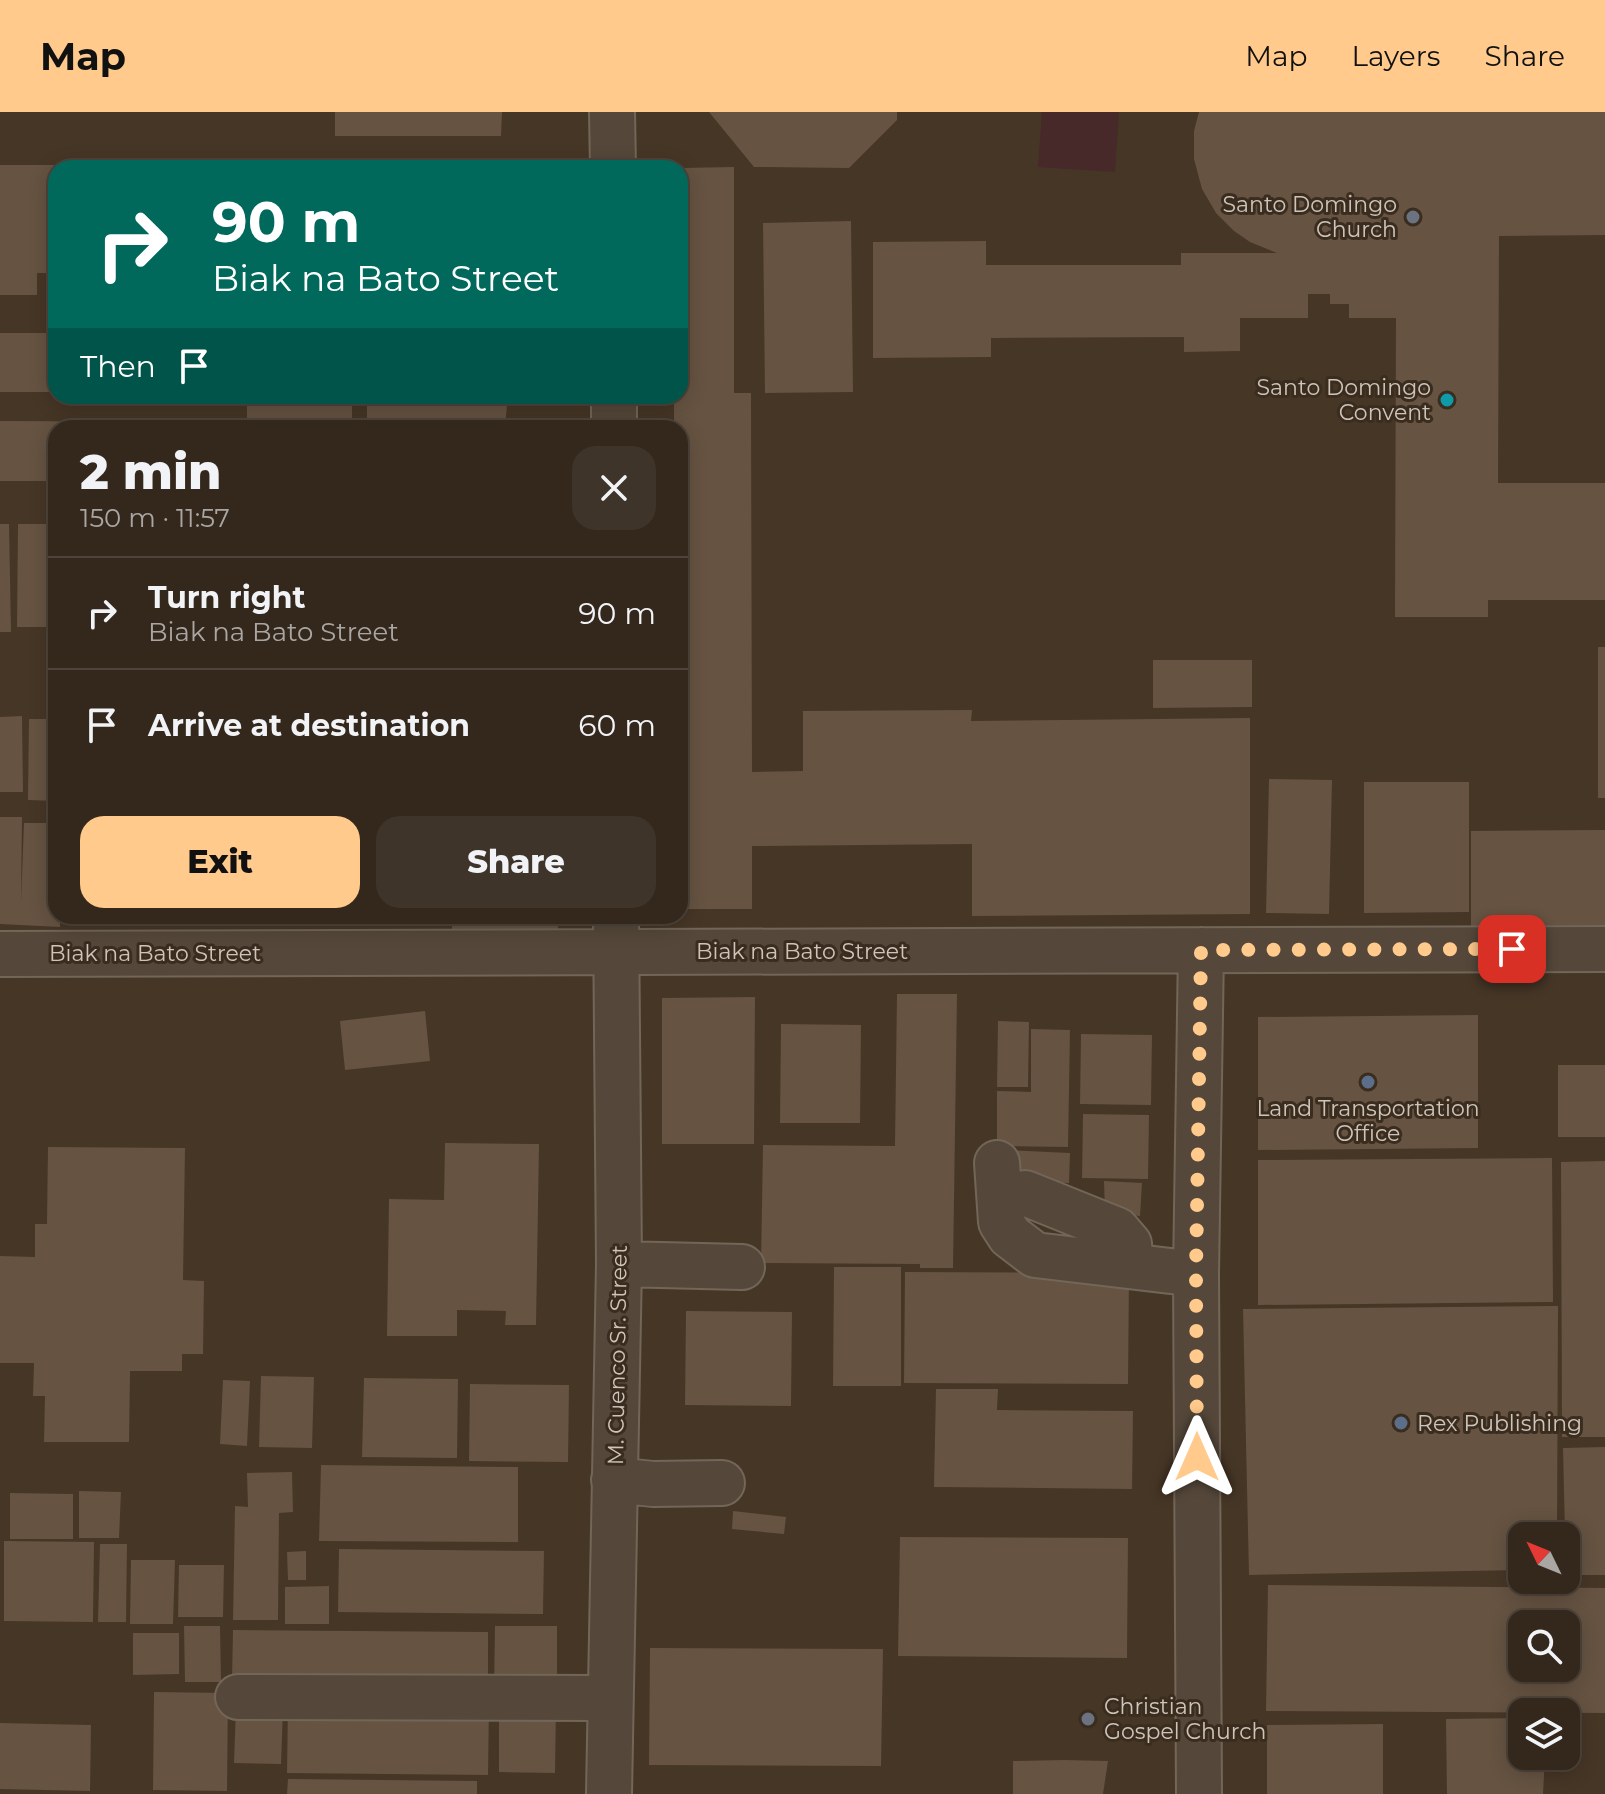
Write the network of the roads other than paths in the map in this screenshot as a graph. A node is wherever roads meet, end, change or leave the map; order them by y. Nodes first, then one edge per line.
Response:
1 (612, 112) edge
2 (613, 160) edge
3 (616, 933) edge
4 (1605, 949) edge
5 (1201, 950) junction
6 (0, 954) edge
7 (1011, 1178) dead end
8 (619, 1264) junction
9 (742, 1267) dead end
10 (1196, 1274) junction
11 (614, 1480) junction
12 (722, 1483) dead end
13 (238, 1697) dead end
14 (609, 1698) junction
15 (609, 1794) edge
16 (1199, 1794) edge

1 - 2 street
3 - 5 street, Biak na Bato Street
3 - 6 street, Biak na Bato Street
3 - 8 street, M. Cuenco Sr. Street
4 - 5 street, Biak na Bato Street
5 - 10 street
7 - 10 street
8 - 9 street
8 - 11 street, M. Cuenco Sr. Street
10 - 16 street
11 - 12 street
11 - 14 street, M. Cuenco Sr. Street
13 - 14 street
14 - 15 street, M. Cuenco Sr. Street

